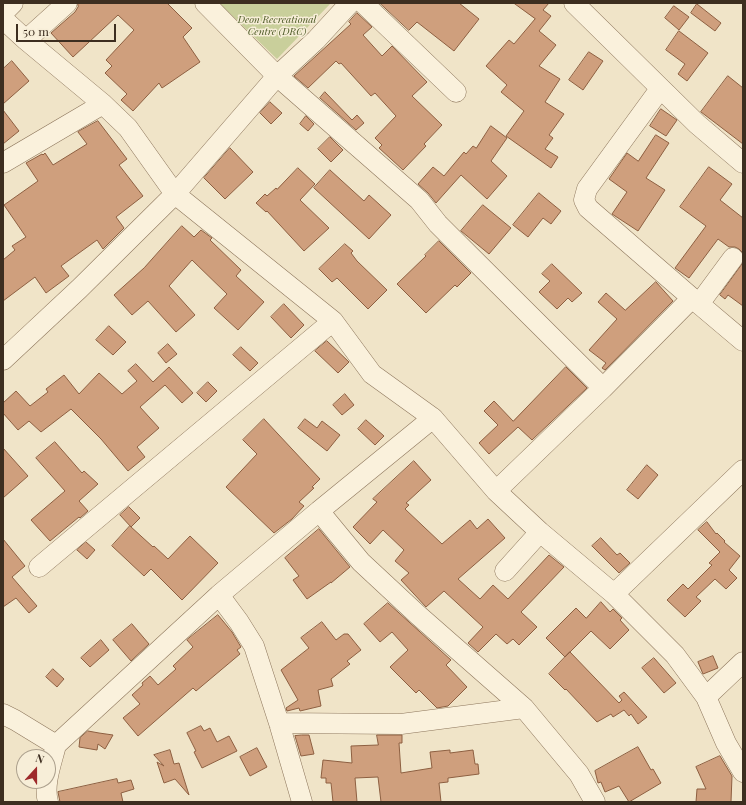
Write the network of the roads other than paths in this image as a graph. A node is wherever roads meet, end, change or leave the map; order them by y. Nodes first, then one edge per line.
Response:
1 (13, 3) edge
2 (66, 3) edge
3 (205, 3) edge
4 (350, 3) edge
5 (363, 3) edge
6 (574, 3) edge
7 (3, 13) edge
8 (3, 19) edge
9 (26, 40) junction
10 (277, 76) junction
11 (660, 89) junction
12 (456, 92) dead end
13 (103, 104) junction
14 (3, 163) edge
15 (743, 163) edge
16 (175, 194) junction
17 (732, 258) dead end
18 (695, 301) junction
19 (333, 321) junction
20 (743, 341) edge
21 (3, 360) edge
22 (603, 388) junction
23 (433, 418) junction
24 (743, 470) edge
25 (496, 491) junction
26 (319, 511) junction
27 (540, 532) junction
28 (39, 567) dead end
29 (505, 570) dead end
30 (614, 594) junction
31 (220, 596) junction
32 (743, 662) edge
33 (706, 697) junction
34 (524, 708) junction
35 (3, 714) edge
36 (279, 723) junction
37 (56, 745) junction
38 (743, 772) edge
39 (48, 802) edge
40 (302, 802) edge
41 (595, 802) edge

1 - 7 street
2 - 9 street
3 - 10 street
4 - 10 street
5 - 12 street
6 - 11 street
8 - 9 street
9 - 13 street
10 - 16 street
10 - 22 street
11 - 15 street
11 - 18 street
13 - 14 street
13 - 16 street
16 - 19 street
16 - 21 street
17 - 18 street
18 - 20 street
18 - 22 street
19 - 23 street
19 - 28 street
22 - 25 street
23 - 25 street
23 - 26 street
24 - 30 street
25 - 27 street
26 - 31 street
26 - 34 street
27 - 29 street
27 - 30 street
30 - 33 street
31 - 36 street
31 - 37 street
32 - 33 street
33 - 38 street
34 - 36 street
34 - 41 street
35 - 37 street
36 - 40 street
37 - 39 street

